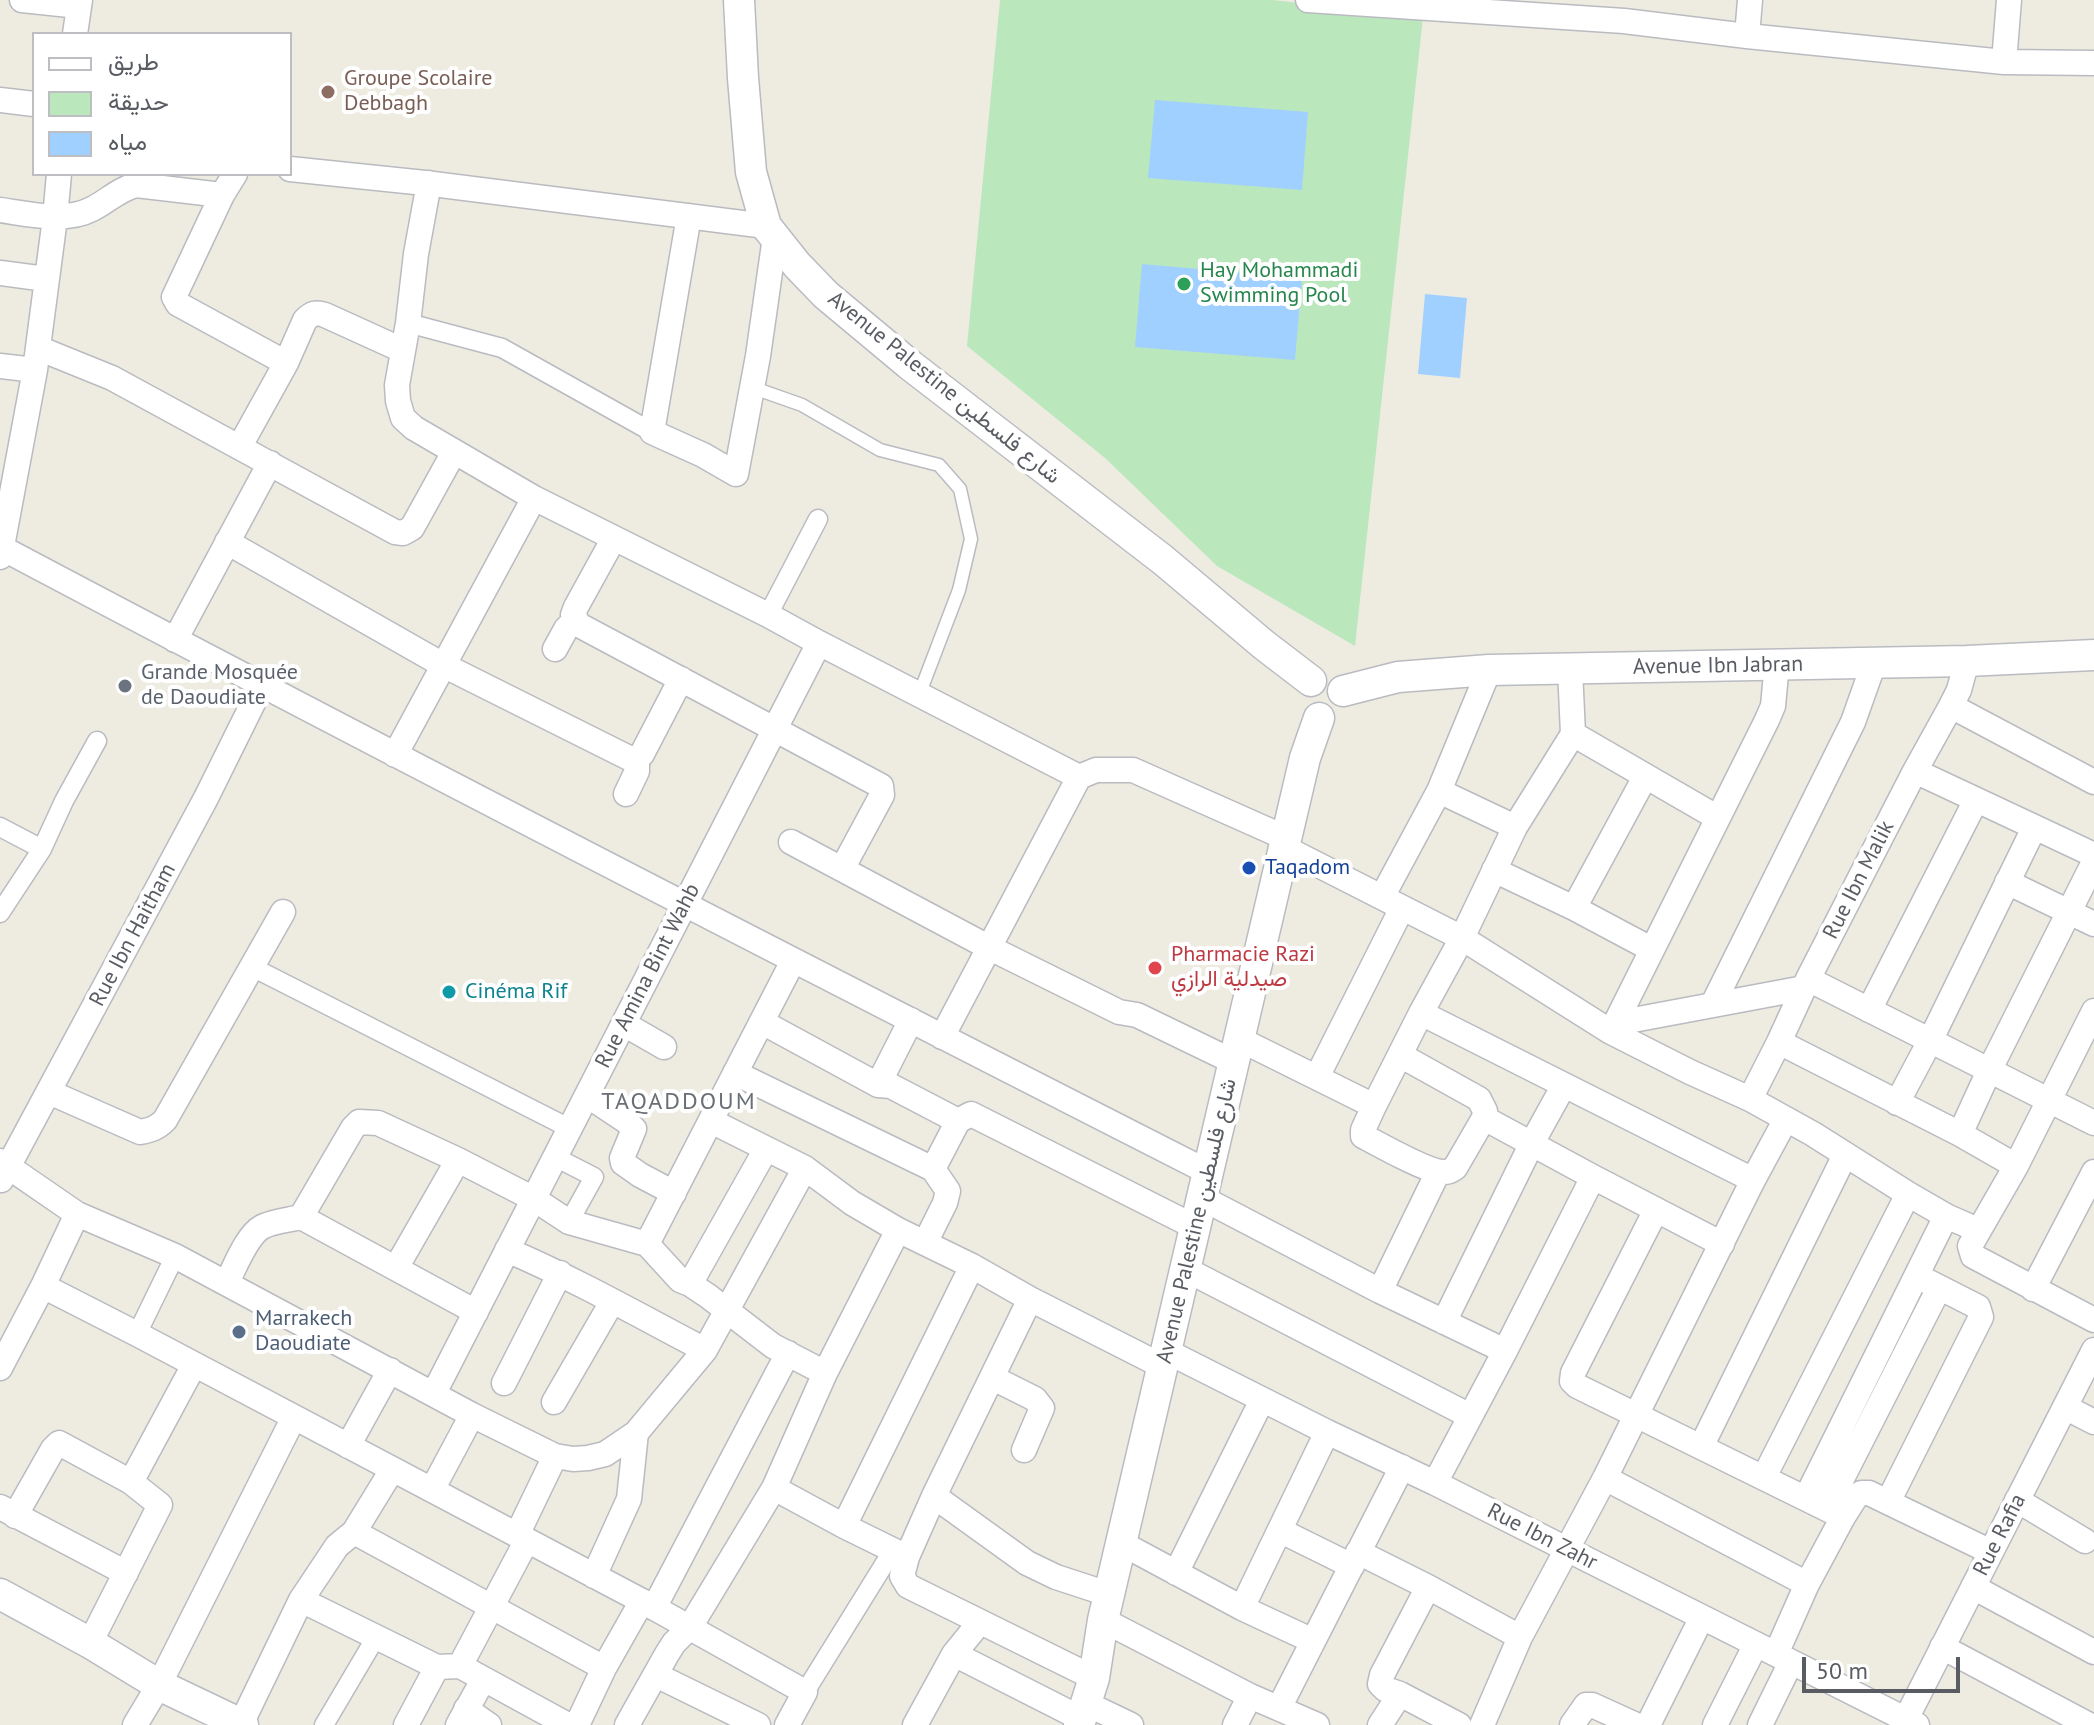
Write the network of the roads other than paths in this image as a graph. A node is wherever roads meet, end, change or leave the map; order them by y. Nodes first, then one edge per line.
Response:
1 (22, 0) edge
2 (739, 0) edge
3 (1308, 0) edge
4 (1750, 0) edge
5 (2009, 0) edge
6 (80, 3) edge
7 (1423, 4) edge
8 (1539, 8) edge
9 (1626, 10) edge
10 (75, 32) edge
11 (1747, 36) junction
12 (2004, 62) junction
13 (2094, 63) edge
14 (0, 100) edge
15 (32, 104) edge
16 (292, 169) edge
17 (59, 176) edge
18 (234, 176) edge
19 (429, 183) junction
20 (222, 195) junction
21 (0, 210) edge
22 (689, 216) junction
23 (55, 218) junction
24 (771, 232) junction
25 (0, 273) edge
26 (46, 279) junction
27 (408, 323) junction
28 (402, 350) junction
29 (36, 359) junction
30 (286, 363) junction
31 (0, 366) edge
32 (751, 387) junction
33 (652, 432) junction
34 (240, 446) junction
35 (454, 452) junction
36 (270, 463) junction
37 (534, 498) junction
38 (818, 519) dead end
39 (614, 538) junction
40 (227, 542) junction
41 (1, 553) edge
42 (768, 615) junction
43 (575, 620) junction
44 (175, 640) junction
45 (819, 643) junction
46 (555, 649) dead end
47 (2094, 655) edge
48 (1967, 661) junction
49 (1777, 663) junction
50 (1874, 663) junction
51 (443, 665) junction
52 (1570, 669) junction
53 (1489, 670) junction
54 (681, 679) junction
55 (1311, 681) junction
56 (262, 685) junction
57 (1343, 691) junction
58 (919, 695) junction
59 (1951, 706) junction
60 (1319, 718) junction
61 (774, 730) junction
62 (1573, 734) junction
63 (97, 741) dead end
64 (395, 755) junction
65 (637, 758) junction
66 (1915, 771) junction
67 (1079, 777) junction
68 (1645, 777) junction
69 (2094, 782) edge
70 (1439, 791) junction
71 (626, 794) dead end
72 (1976, 800) junction
73 (1718, 818) junction
74 (0, 827) edge
75 (1515, 827) junction
76 (2034, 828) junction
77 (791, 842) dead end
78 (1285, 843) junction
79 (42, 849) junction
80 (2094, 855) edge
81 (2094, 862) edge
82 (842, 869) junction
83 (1494, 870) junction
84 (2007, 882) junction
85 (1392, 903) junction
86 (685, 904) junction
87 (1574, 908) junction
88 (283, 912) dead end
89 (2069, 912) junction
90 (0, 913) edge
91 (2094, 924) edge
92 (1462, 938) junction
93 (990, 948) junction
94 (1651, 949) junction
95 (793, 961) junction
96 (252, 967) junction
97 (1806, 983) junction
98 (1713, 1004) junction
99 (1869, 1010) junction
100 (2094, 1011) edge
101 (1421, 1013) junction
102 (911, 1020) junction
103 (762, 1022) junction
104 (624, 1024) junction
105 (1614, 1028) junction
106 (942, 1037) junction
107 (1930, 1041) junction
108 (1779, 1042) junction
109 (664, 1047) dead end
110 (1237, 1050) junction
111 (1400, 1055) junction
112 (1989, 1071) junction
113 (735, 1073) junction
114 (1317, 1077) junction
115 (878, 1085) junction
116 (1564, 1085) junction
117 (49, 1092) junction
118 (587, 1095) junction
119 (1750, 1099) junction
120 (2049, 1100) junction
121 (1897, 1103) junction
122 (1374, 1106) junction
123 (1484, 1118) junction
124 (1786, 1119) junction
125 (711, 1121) junction
126 (958, 1121) junction
127 (2094, 1123) edge
128 (569, 1128) junction
129 (1960, 1134) junction
130 (1532, 1143) junction
131 (766, 1149) junction
132 (1845, 1155) junction
133 (555, 1157) junction
134 (458, 1160) junction
135 (2016, 1166) junction
136 (805, 1168) junction
137 (933, 1169) junction
138 (3, 1170) edge
139 (1438, 1172) junction
140 (2094, 1172) edge
141 (1593, 1177) junction
142 (1753, 1180) junction
143 (674, 1193) junction
144 (1908, 1194) junction
145 (534, 1199) junction
146 (1202, 1199) junction
147 (1656, 1210) junction
148 (77, 1214) junction
149 (1946, 1216) junction
150 (301, 1217) junction
151 (569, 1222) junction
152 (898, 1230) junction
153 (1978, 1230) junction
154 (925, 1243) junction
155 (647, 1244) junction
156 (1722, 1244) junction
157 (507, 1250) junction
158 (175, 1256) junction
159 (972, 1266) junction
160 (396, 1268) junction
161 (1185, 1269) junction
162 (560, 1273) junction
163 (1917, 1276) junction
164 (227, 1282) junction
165 (690, 1284) junction
166 (43, 1286) junction
167 (1939, 1288) junction
168 (2033, 1289) junction
169 (1380, 1291) junction
170 (1030, 1299) junction
171 (612, 1302) junction
172 (726, 1310) junction
173 (476, 1312) junction
174 (2094, 1320) edge
175 (1444, 1322) junction
176 (137, 1334) junction
177 (705, 1350) junction
178 (2094, 1350) edge
179 (1505, 1351) junction
180 (788, 1353) junction
181 (1165, 1359) junction
182 (194, 1365) junction
183 (0, 1368) edge
184 (390, 1370) junction
185 (825, 1373) junction
186 (993, 1378) junction
187 (504, 1383) dead end
188 (434, 1393) junction
189 (1262, 1400) junction
190 (554, 1402) dead end
191 (2065, 1407) junction
192 (472, 1415) junction
193 (1470, 1416) junction
194 (1636, 1416) junction
195 (294, 1417) junction
196 (2094, 1422) edge
197 (1327, 1432) junction
198 (636, 1433) junction
199 (348, 1446) junction
200 (1701, 1447) junction
201 (1024, 1450) dead end
202 (555, 1456) junction
203 (1402, 1467) junction
204 (392, 1470) junction
205 (1764, 1477) junction
206 (1605, 1478) junction
207 (131, 1482) junction
208 (1435, 1483) junction
209 (774, 1488) junction
210 (432, 1490) junction
211 (934, 1496) junction
212 (2017, 1500) junction
213 (1888, 1502) junction
214 (1825, 1508) junction
215 (8, 1511) edge
216 (844, 1526) junction
217 (1281, 1531) junction
218 (354, 1532) junction
219 (522, 1538) junction
220 (2085, 1541) dead end
221 (1121, 1543) junction
222 (1567, 1549) junction
223 (1991, 1552) junction
224 (900, 1554) junction
225 (1355, 1559) junction
226 (126, 1573) junction
227 (1176, 1573) junction
228 (594, 1576) junction
229 (1807, 1584) junction
230 (1428, 1587) junction
231 (1973, 1587) junction
232 (0, 1594) edge
233 (301, 1600) junction
234 (648, 1604) junction
235 (491, 1608) junction
236 (1107, 1608) junction
237 (1242, 1608) junction
238 (1702, 1617) junction
239 (980, 1622) junction
240 (690, 1627) junction
241 (376, 1637) junction
242 (1520, 1637) junction
243 (1313, 1641) junction
244 (90, 1643) junction
245 (1942, 1647) junction
246 (2094, 1652) edge
247 (1774, 1653) junction
248 (954, 1654) junction
249 (448, 1666) junction
250 (604, 1668) junction
251 (656, 1675) junction
252 (483, 1680) junction
253 (159, 1685) junction
254 (805, 1692) junction
255 (1400, 1694) junction
256 (1250, 1696) junction
257 (1084, 1706) edge
258 (1279, 1708) junction
259 (462, 1717) edge
260 (1912, 1722) edge
261 (922, 1723) edge
262 (579, 1724) edge
263 (135, 1725) edge
264 (242, 1725) edge
265 (324, 1725) edge
266 (406, 1725) edge
267 (489, 1725) edge
268 (627, 1725) edge
269 (758, 1725) edge
270 (787, 1725) edge
271 (1131, 1725) edge
272 (1235, 1725) edge
273 (1317, 1725) edge
274 (1380, 1725) edge
275 (1459, 1725) edge
276 (1482, 1725) edge
277 (1572, 1725) edge
278 (1636, 1725) edge
279 (1648, 1725) edge
280 (1715, 1725) edge
281 (1760, 1725) edge
282 (2089, 1725) edge

1 - 6 street
2 - 24 street, Avenue Palestine شارع فلسطين
3 - 7 street
4 - 11 street
5 - 12 street
6 - 10 street
7 - 8 street
8 - 9 street
9 - 11 street
11 - 12 street
12 - 13 street
14 - 15 street
16 - 19 street
17 - 23 street
18 - 20 street
19 - 22 street
19 - 27 street
20 - 23 street
20 - 30 street
21 - 23 street
22 - 24 street
22 - 33 street
23 - 26 street
24 - 32 street
24 - 55 street, Avenue Palestine شارع فلسطين
25 - 26 street
26 - 29 street
27 - 28 street
27 - 33 street
28 - 30 street
28 - 35 street
29 - 31 street
29 - 34 street
29 - 41 street
30 - 34 street
32 - 33 street
32 - 58 lane
34 - 36 street
35 - 36 street
35 - 37 street
36 - 40 street
37 - 39 street
37 - 51 street
38 - 42 street
39 - 42 street
39 - 43 street
40 - 44 street
40 - 51 street
41 - 44 street
42 - 45 street
43 - 46 street
43 - 54 street
44 - 56 street
45 - 58 street
45 - 61 street, Rue Amina Bint Wahb
47 - 48 street, Avenue Ibn Jabran
48 - 50 street, Avenue Ibn Jabran
48 - 59 street, Rue Ibn Malik
49 - 50 street, Avenue Ibn Jabran
49 - 52 street, Avenue Ibn Jabran
49 - 73 street
50 - 98 street
51 - 64 street
51 - 65 street
52 - 53 street, Avenue Ibn Jabran
52 - 62 street
53 - 57 street, Avenue Ibn Jabran
53 - 70 street
54 - 61 street
54 - 65 street
55 - 57 street
55 - 60 street
56 - 64 street
56 - 117 street, Rue Ibn Haitham
57 - 60 street
58 - 67 street
59 - 66 street, Rue Ibn Malik
59 - 69 street
60 - 78 street, Avenue Palestine شارع فلسطين
61 - 82 street
61 - 86 street, Rue Amina Bint Wahb
62 - 68 street
62 - 75 street
63 - 79 street
64 - 86 street
65 - 71 street
66 - 72 street
66 - 97 street, Rue Ibn Malik
67 - 78 street
67 - 93 street
68 - 73 street
68 - 87 street
70 - 75 street
70 - 85 street
72 - 76 street
72 - 99 street
73 - 94 street
74 - 79 street
75 - 83 street
76 - 80 street
76 - 84 street
77 - 82 street
78 - 85 street
78 - 110 street, Avenue Palestine شارع فلسطين
79 - 90 street
81 - 89 street
82 - 93 street
83 - 87 street
83 - 92 street
84 - 89 street
84 - 107 street
85 - 92 street
85 - 114 street
86 - 95 street
86 - 104 street, Rue Amina Bint Wahb
87 - 94 street
88 - 96 street
89 - 91 street
89 - 112 street
92 - 101 street
92 - 105 street
93 - 106 street
93 - 110 street
94 - 105 street
95 - 102 street
95 - 103 street
96 - 117 street
96 - 128 street
97 - 98 street
97 - 99 street
97 - 108 street, Rue Ibn Malik
98 - 105 street
99 - 107 street
100 - 120 street
101 - 111 street
101 - 116 street
102 - 106 street
102 - 115 street
103 - 113 street
103 - 115 street
104 - 109 street
104 - 118 street, Rue Amina Bint Wahb
105 - 119 street
106 - 146 street
107 - 112 street
107 - 121 street
108 - 119 street, Rue Ibn Malik
108 - 121 street
110 - 114 street
110 - 146 street, Avenue Palestine شارع فلسطين
111 - 122 street
111 - 123 street
112 - 120 street
112 - 129 street
113 - 125 street
113 - 137 street
114 - 122 street
115 - 126 street
116 - 130 street
116 - 142 street
117 - 138 street, Rue Ibn Haitham
118 - 128 street, Rue Amina Bint Wahb
118 - 143 street
119 - 124 street
120 - 127 street
120 - 135 street
121 - 129 street
122 - 139 street
123 - 130 street
123 - 139 street
124 - 132 street
124 - 142 street
125 - 131 street, Rue Ibn Zahr
125 - 143 street
126 - 137 street
126 - 146 street
128 - 133 street, Rue Amina Bint Wahb
129 - 135 street
130 - 141 street
130 - 175 street
131 - 136 street, Rue Ibn Zahr
131 - 165 street
132 - 144 street
132 - 200 street
133 - 145 street, Rue Amina Bint Wahb
133 - 151 street
134 - 145 street
134 - 150 street
134 - 160 street
135 - 153 street
136 - 152 street, Rue Ibn Zahr
136 - 172 street
137 - 154 street
138 - 148 street
139 - 169 street
140 - 168 street
141 - 147 street
141 - 179 street
142 - 156 street
143 - 155 street
144 - 149 street
144 - 205 street
145 - 151 street
145 - 157 street, Rue Amina Bint Wahb
146 - 161 street, Avenue Palestine شارع فلسطين
146 - 169 street
147 - 156 street
147 - 194 street
148 - 158 street
148 - 166 street
149 - 153 street
149 - 163 street
150 - 160 street
150 - 164 street
151 - 155 street
152 - 154 street, Rue Ibn Zahr
152 - 185 street
153 - 168 street
154 - 159 street, Rue Ibn Zahr
155 - 165 street
156 - 194 street
157 - 162 street
157 - 173 street, Rue Amina Bint Wahb
158 - 164 street
158 - 176 street
159 - 170 street, Rue Ibn Zahr
159 - 216 street
160 - 173 street
161 - 181 street, Avenue Palestine شارع فلسطين
161 - 193 street
162 - 171 street
162 - 187 street
163 - 167 street
163 - 214 street
164 - 184 street
165 - 172 street
166 - 176 street
166 - 183 street
167 - 213 street
167 - 214 street
168 - 174 street
169 - 175 street
170 - 181 street, Rue Ibn Zahr
170 - 186 street
171 - 177 street
171 - 190 street
172 - 177 street
172 - 180 street
173 - 188 street, Rue Amina Bint Wahb
175 - 179 street
176 - 182 street
177 - 198 street
178 - 191 street, Rue Rafia
179 - 193 street
180 - 185 street
180 - 234 street
181 - 189 street, Rue Ibn Zahr
181 - 221 street, Avenue Palestine شارع فلسطين
182 - 195 street
182 - 207 street
184 - 188 street
184 - 199 street
185 - 209 street
186 - 201 street
186 - 211 street
188 - 192 street
189 - 197 street, Rue Ibn Zahr
189 - 227 street
191 - 196 street
191 - 212 street, Rue Rafia
192 - 202 street
192 - 210 street
193 - 208 street
194 - 200 street
194 - 206 street
195 - 199 street
195 - 253 street
197 - 203 street, Rue Ibn Zahr
197 - 217 street
198 - 202 street
198 - 228 street
199 - 204 street
200 - 205 street
202 - 219 street
203 - 208 street, Rue Ibn Zahr
203 - 225 street
204 - 210 street
204 - 218 street
205 - 214 street
206 - 222 street
206 - 229 street
207 - 215 street
207 - 226 street
208 - 222 street, Rue Ibn Zahr
209 - 216 street
209 - 240 street
210 - 219 street
211 - 224 street
211 - 236 street
212 - 220 street
212 - 223 street, Rue Rafia
213 - 214 street
213 - 223 street
214 - 229 street
215 - 226 street
216 - 224 street
217 - 225 street
217 - 237 street
218 - 233 street
218 - 235 street
219 - 228 street
219 - 235 street
221 - 227 street
221 - 236 street, Avenue Palestine شارع فلسطين
222 - 238 street, Rue Ibn Zahr
222 - 242 street
223 - 231 street, Rue Rafia
224 - 239 street
224 - 254 street
225 - 230 street
225 - 243 street
226 - 244 street
227 - 237 street
228 - 234 street
229 - 247 street
230 - 242 street
230 - 255 street
231 - 245 street, Rue Rafia
231 - 246 street
232 - 244 street
233 - 241 street
233 - 264 street
234 - 240 street
234 - 250 street
235 - 249 street
235 - 250 street
236 - 256 street
236 - 257 street, Avenue Palestine شارع فلسطين
237 - 243 street
238 - 247 street, Rue Ibn Zahr
238 - 279 street
239 - 248 street
239 - 257 street
240 - 251 street
240 - 254 street
241 - 249 street
241 - 265 street
242 - 276 street
243 - 258 street
244 - 253 street
245 - 260 street, Rue Rafia
245 - 282 street
247 - 260 street, Rue Ibn Zahr
247 - 280 street
247 - 281 street
248 - 257 street
248 - 261 street
249 - 252 street
249 - 266 street
250 - 262 street
251 - 268 street
251 - 269 street
252 - 259 street
252 - 262 street
253 - 263 street
253 - 264 street
254 - 270 street
255 - 274 street
255 - 275 street
256 - 258 street
256 - 272 street
257 - 271 street
258 - 273 street
259 - 267 street
277 - 278 street

